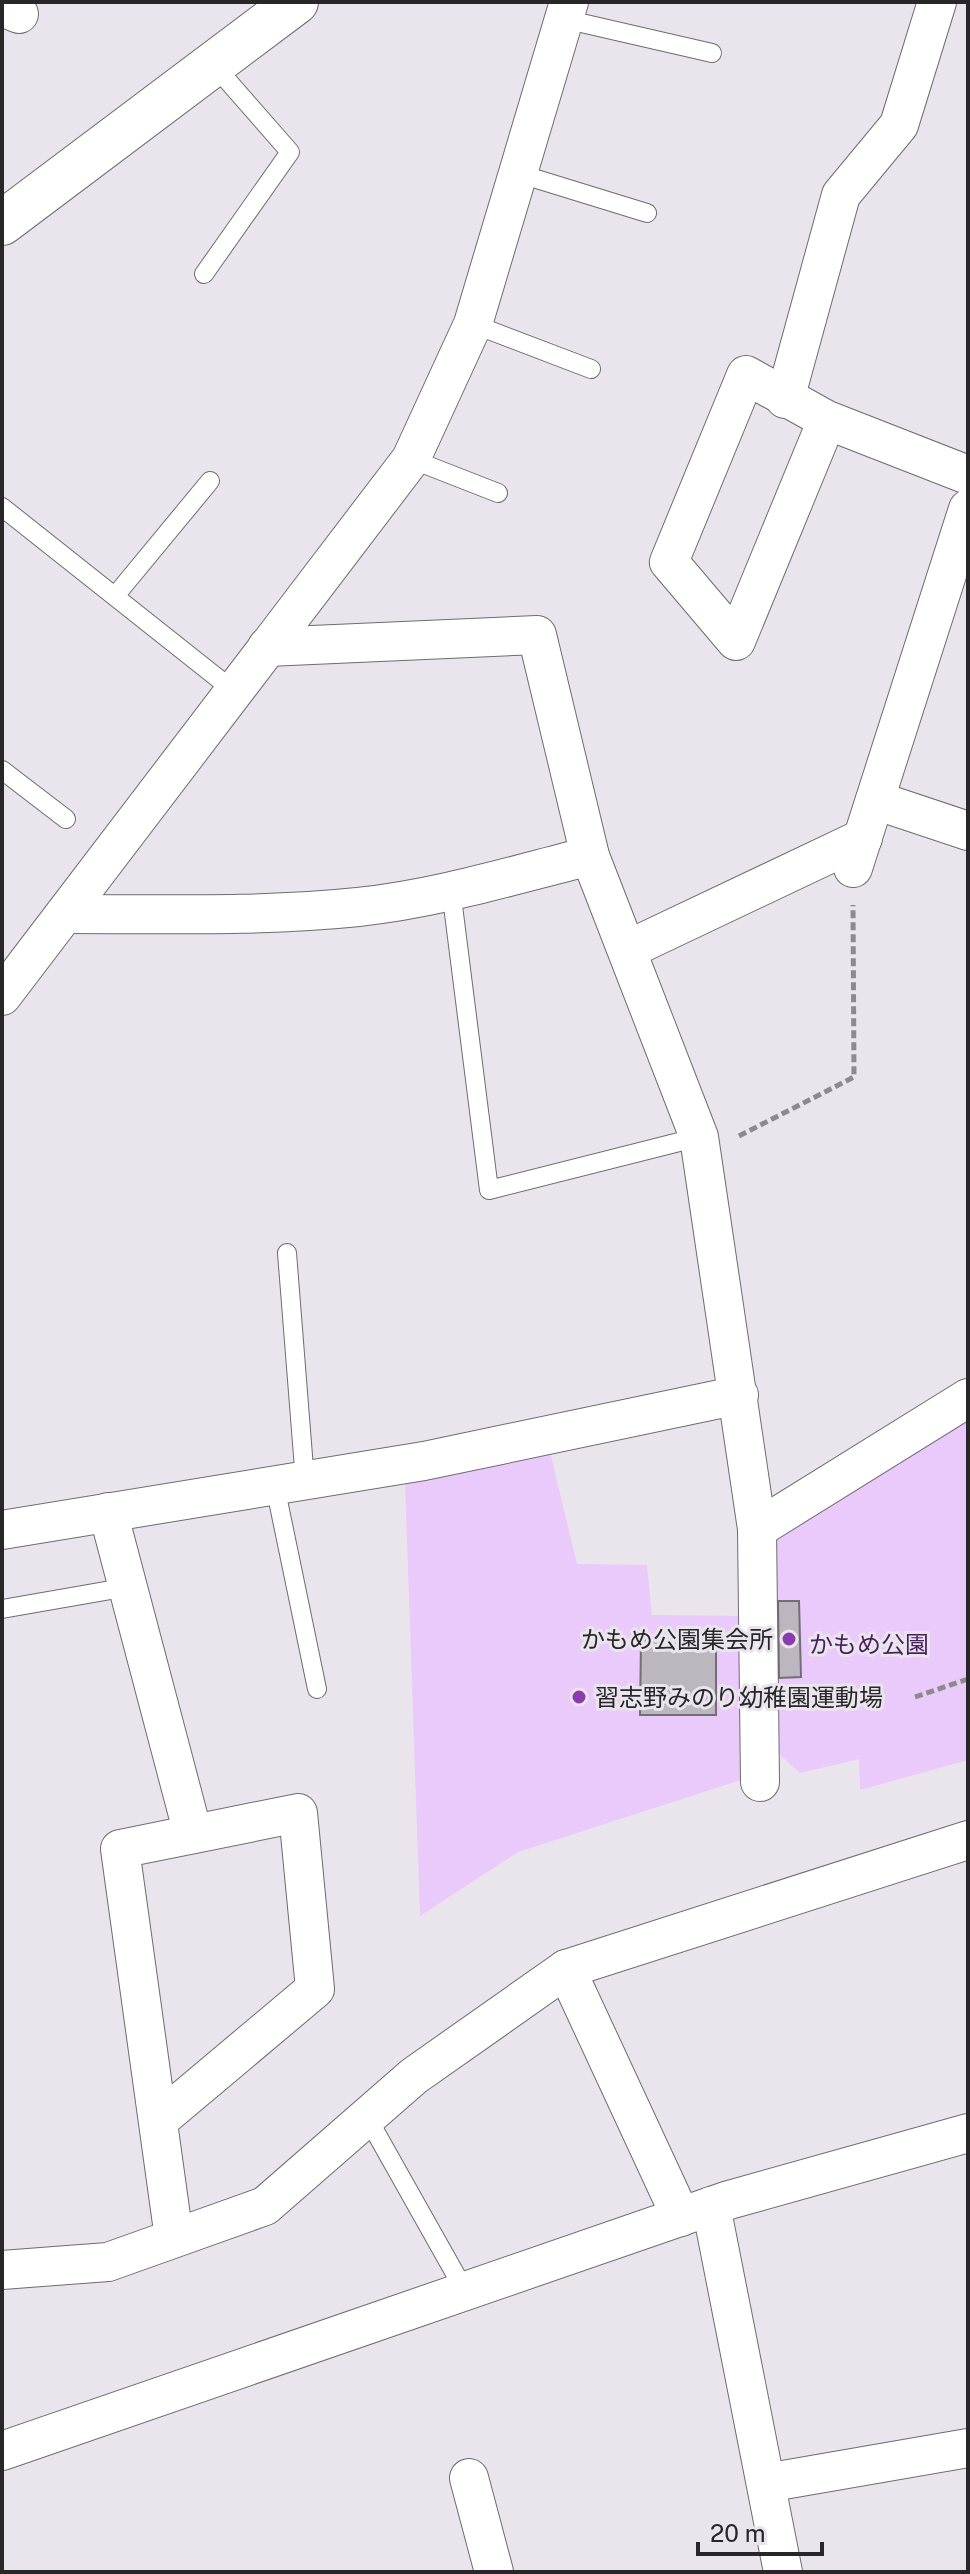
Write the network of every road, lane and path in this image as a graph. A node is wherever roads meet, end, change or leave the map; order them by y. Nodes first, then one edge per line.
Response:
1 (296, 2) edge
2 (937, 2) edge
3 (566, 10) edge
4 (712, 53) dead end
5 (213, 64) junction
6 (517, 173) junction
7 (647, 213) dead end
8 (2, 223) edge
9 (204, 274) dead end
10 (473, 324) junction
11 (591, 369) dead end
12 (785, 399) junction
13 (827, 420) junction
14 (411, 459) junction
15 (968, 475) edge
16 (210, 481) dead end
17 (498, 493) dead end
18 (2, 507) edge
19 (968, 509) edge
20 (115, 596) junction
21 (267, 647) junction
22 (234, 691) junction
23 (2, 770) edge
24 (875, 800) junction
25 (66, 819) dead end
26 (968, 831) edge
27 (858, 853) junction
28 (590, 856) junction
29 (451, 890) junction
30 (67, 914) junction
31 (629, 949) junction
32 (2, 996) edge
33 (701, 1146) junction
34 (287, 1253) dead end
35 (739, 1395) junction
36 (968, 1398) edge
37 (290, 1483) junction
38 (108, 1512) junction
39 (757, 1529) junction
40 (2, 1530) edge
41 (128, 1587) junction
42 (2, 1609) edge
43 (968, 1679) edge
44 (317, 1689) dead end
45 (915, 1697) dead end
46 (760, 1782) dead end
47 (193, 1834) junction
48 (968, 1840) edge
49 (566, 1969) junction
50 (367, 2117) junction
51 (158, 2121) junction
52 (967, 2139) edge
53 (696, 2212) junction
54 (174, 2238) junction
55 (2, 2270) edge
56 (466, 2293) junction
57 (968, 2448) edge
58 (2, 2451) edge
59 (469, 2478) dead end
60 (766, 2483) junction
61 (494, 2572) edge
62 (783, 2572) edge

1 - 5 street
2 - 12 street
3 - 4 lane
3 - 6 street
5 - 8 street
5 - 9 lane
6 - 7 lane
6 - 10 street
10 - 11 lane
10 - 14 street
12 - 13 street
12 - 13 street
13 - 15 street
14 - 17 lane
14 - 21 street
16 - 20 lane
18 - 20 lane
19 - 24 street
20 - 22 lane
21 - 22 street
21 - 28 street
22 - 30 street
23 - 25 lane
24 - 26 street
24 - 27 street
27 - 31 street
27 - 33 path
28 - 29 street
28 - 31 street
29 - 30 street
29 - 33 lane
30 - 32 street
31 - 33 street
33 - 35 street
34 - 37 lane
35 - 37 street
35 - 39 street
36 - 39 street
37 - 38 street
37 - 44 lane
38 - 40 street
38 - 41 street
39 - 46 street
41 - 42 lane
41 - 47 street
43 - 45 path
47 - 51 street
47 - 51 street
48 - 49 street
49 - 50 street
49 - 53 street
50 - 54 street
50 - 56 lane
51 - 54 street
52 - 53 street
53 - 56 street
53 - 60 street
54 - 55 street
56 - 58 street
57 - 60 street
59 - 61 street
60 - 62 street

